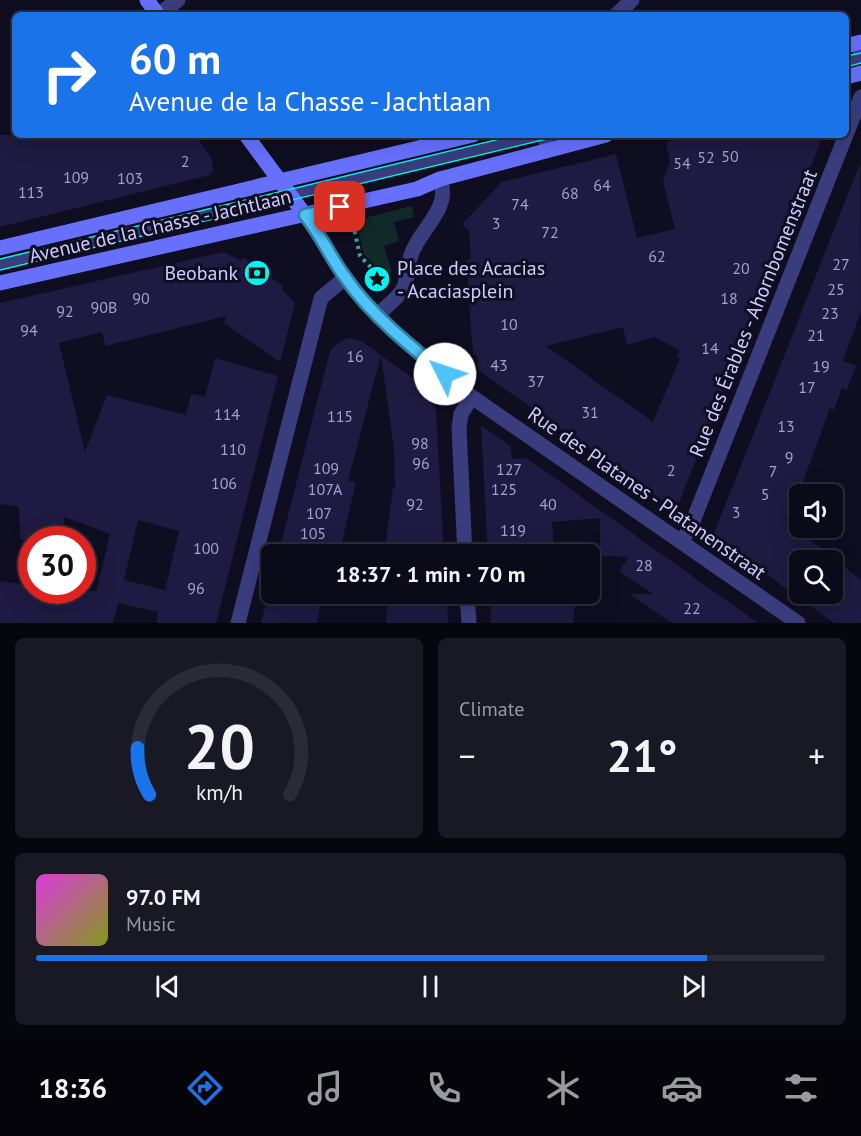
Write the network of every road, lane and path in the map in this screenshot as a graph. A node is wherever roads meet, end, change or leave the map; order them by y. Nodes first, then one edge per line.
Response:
1 (178, 0) edge
2 (632, 0) edge
3 (162, 12) edge
4 (619, 12) edge
5 (861, 98) edge
6 (849, 128) edge
7 (248, 138) edge
8 (460, 138) edge
9 (527, 138) edge
10 (580, 138) edge
11 (845, 138) edge
12 (546, 142) edge
13 (440, 179) junction
14 (279, 180) junction
15 (290, 195) junction
16 (305, 215) junction
17 (352, 223) dead end
18 (0, 248) edge
19 (0, 264) edge
20 (345, 278) junction
21 (0, 283) edge
22 (391, 288) dead end
23 (378, 315) junction
24 (472, 397) junction
25 (681, 542) junction
26 (464, 544) edge
27 (468, 604) edge
28 (238, 623) edge
29 (469, 623) edge
30 (798, 623) edge

1 - 3 street
2 - 4 street
5 - 6 street, Rue des Érables - Ahornbomenstraat
7 - 14 street
8 - 14 street, Avenue de la Chasse - Jachtlaan
9 - 15 lane, Avenue de la Chasse - Jachtlaan
10 - 12 street, Avenue de la Chasse - Jachtlaan
11 - 25 street, Rue des Érables - Ahornbomenstraat
12 - 13 street, Avenue de la Chasse - Jachtlaan
13 - 16 street, Avenue de la Chasse - Jachtlaan
13 - 23 street
14 - 15 street
14 - 18 street, Avenue de la Chasse - Jachtlaan
15 - 16 street
15 - 19 lane, Avenue de la Chasse - Jachtlaan
16 - 20 street
16 - 21 street, Avenue de la Chasse - Jachtlaan
17 - 22 path
20 - 23 street
20 - 28 street
23 - 24 street
24 - 25 street, Rue des Platanes - Platanenstraat
24 - 26 street
25 - 30 street, Rue des Platanes - Platanenstraat
27 - 29 street

